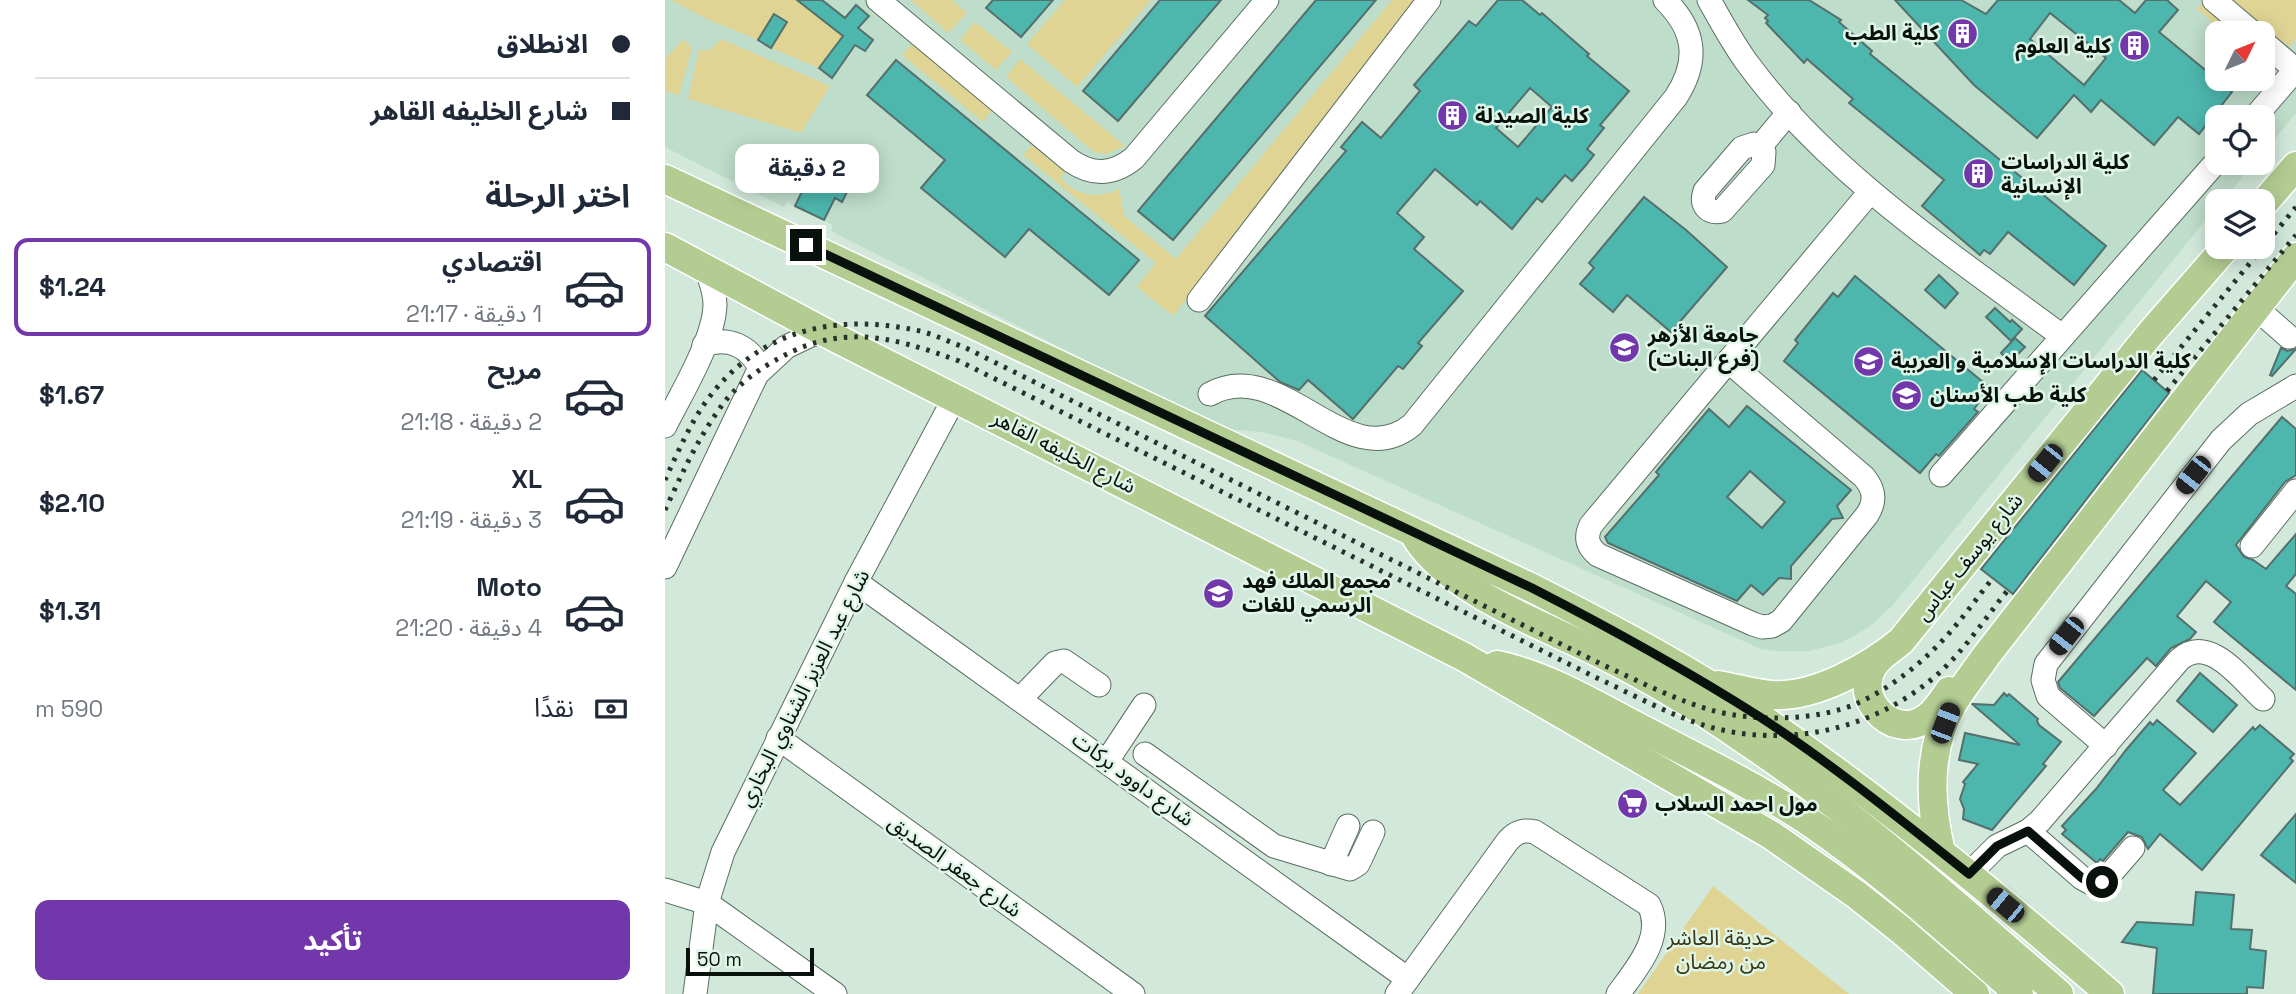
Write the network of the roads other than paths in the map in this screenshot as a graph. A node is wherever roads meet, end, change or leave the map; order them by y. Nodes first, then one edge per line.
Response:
1 (878, 0) edge
2 (1267, 0) edge
3 (1429, 0) edge
4 (1665, 0) edge
5 (1709, 0) edge
6 (2214, 0) edge
7 (2239, 21) edge
8 (2275, 52) edge
9 (2296, 70) edge
10 (2265, 105) edge
11 (1789, 112) junction
12 (1760, 147) junction
13 (1733, 158) junction
14 (2296, 166) edge
15 (2205, 175) edge
16 (1754, 176) junction
17 (665, 179) edge
18 (2275, 190) edge
19 (1870, 192) junction
20 (665, 247) edge
21 (2296, 257) edge
22 (2216, 259) edge
23 (706, 268) junction
24 (1199, 300) dead end
25 (2256, 308) junction
26 (824, 332) junction
27 (2062, 336) junction
28 (2289, 337) dead end
29 (703, 345) junction
30 (1728, 361) junction
31 (761, 370) junction
32 (2296, 386) edge
33 (1210, 394) dead end
34 (955, 397) junction
35 (665, 426) edge
36 (1941, 475) dead end
37 (2296, 491) edge
38 (1411, 530) junction
39 (2252, 546) dead end
40 (665, 567) edge
41 (856, 582) junction
42 (1884, 654) junction
43 (1986, 656) junction
44 (1464, 657) junction
45 (1704, 683) junction
46 (1099, 685) dead end
47 (1021, 698) junction
48 (2263, 699) dead end
49 (1144, 705) dead end
50 (778, 738) junction
51 (2106, 746) junction
52 (1145, 754) dead end
53 (1107, 761) junction
54 (1348, 826) dead end
55 (2028, 831) junction
56 (1373, 832) dead end
57 (2133, 848) dead end
58 (1941, 852) junction
59 (1294, 853) junction
60 (1331, 864) junction
61 (1969, 874) junction
62 (1275, 882) junction
63 (665, 890) edge
64 (707, 903) junction
65 (1402, 986) edge
66 (695, 994) edge
67 (835, 994) edge
68 (1133, 994) edge
69 (1618, 994) edge
70 (1975, 994) edge
71 (2019, 994) edge
72 (2059, 994) edge
73 (2110, 994) edge

1 - 2 street
3 - 24 street
4 - 33 street
5 - 11 street
6 - 7 street
8 - 9 street
9 - 10 street
11 - 12 street
11 - 19 street
12 - 13 street
12 - 16 street
13 - 16 street
13 - 16 street
14 - 18 main road
15 - 27 street
17 - 38 main road
19 - 27 street
19 - 30 street
20 - 23 main road, شارع الخليفه القاهر
21 - 25 main road
22 - 42 main road, شارع يوسف عباس
23 - 26 main road, شارع الخليفه القاهر
23 - 29 street
25 - 28 street
25 - 43 main road
26 - 31 street
26 - 34 main road, شارع الخليفه القاهر
27 - 36 street
29 - 31 street
29 - 35 street
30 - 30 street
31 - 40 street
32 - 51 street
34 - 41 street, شارع عبد العزيز الشناوي البخاري
34 - 44 main road, شارع الخليفه القاهر
37 - 39 street
38 - 45 main road
38 - 72 main road
41 - 47 street, شارع داوود بركات
41 - 50 street, شارع عبد العزيز الشناوي البخاري
42 - 43 main road
42 - 45 main road, شارع يوسف عباس
43 - 58 main road
44 - 70 main road
44 - 71 main road
45 - 58 main road
46 - 47 street
47 - 53 street, شارع داوود بركات
48 - 51 street
49 - 53 street
50 - 64 street, شارع عبد العزيز الشناوي البخاري
50 - 68 street, شارع جعفر الصديق
51 - 55 street
52 - 59 street
53 - 62 street, شارع داوود بركات
54 - 60 street
55 - 57 street
55 - 61 street
56 - 60 street
58 - 61 main road
59 - 60 street
59 - 62 street
61 - 73 main road
62 - 65 street, شارع داوود بركات
63 - 64 street
64 - 66 street, شارع عبد العزيز الشناوي البخاري
64 - 67 street
65 - 69 street

